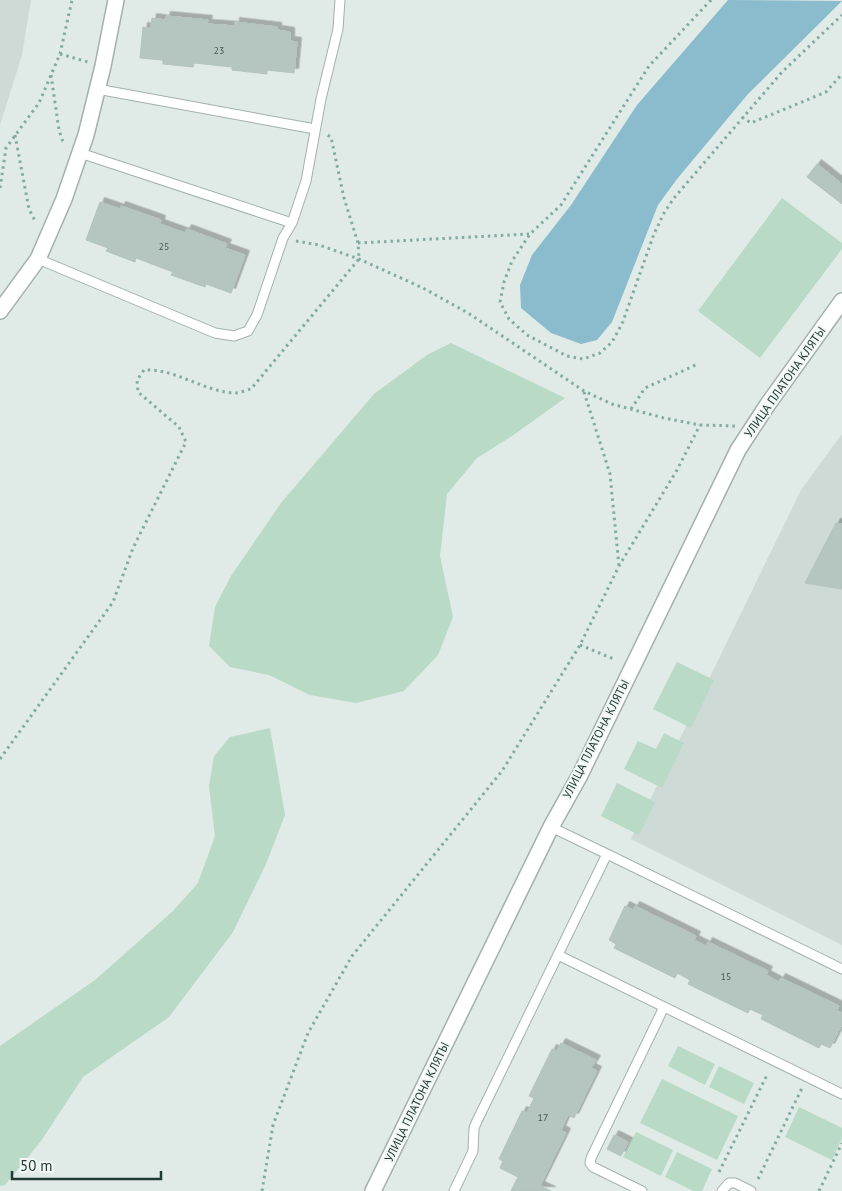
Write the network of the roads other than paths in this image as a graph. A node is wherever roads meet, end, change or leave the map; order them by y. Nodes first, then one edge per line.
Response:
1 (116, 0) edge
2 (340, 0) edge
3 (97, 89) junction
4 (315, 129) junction
5 (80, 154) junction
6 (292, 223) junction
7 (38, 259) junction
8 (842, 301) edge
9 (0, 311) edge
10 (551, 827) junction
11 (607, 854) junction
12 (558, 955) junction
13 (842, 969) edge
14 (664, 1007) junction
15 (842, 1094) edge
16 (373, 1191) edge
17 (454, 1191) edge
18 (642, 1191) edge
19 (722, 1191) edge
20 (751, 1191) edge

1 - 3 street
2 - 4 lane
3 - 4 lane
3 - 5 street
4 - 6 lane
5 - 6 lane
5 - 7 street
6 - 7 lane
7 - 9 street
8 - 10 street, УЛИЦА ПЛАТОНА КЛЯТЫ
10 - 11 lane
10 - 16 street, УЛИЦА ПЛАТОНА КЛЯТЫ
11 - 12 lane
11 - 13 lane
12 - 14 lane
12 - 17 lane
14 - 15 lane
14 - 18 lane
19 - 20 lane

